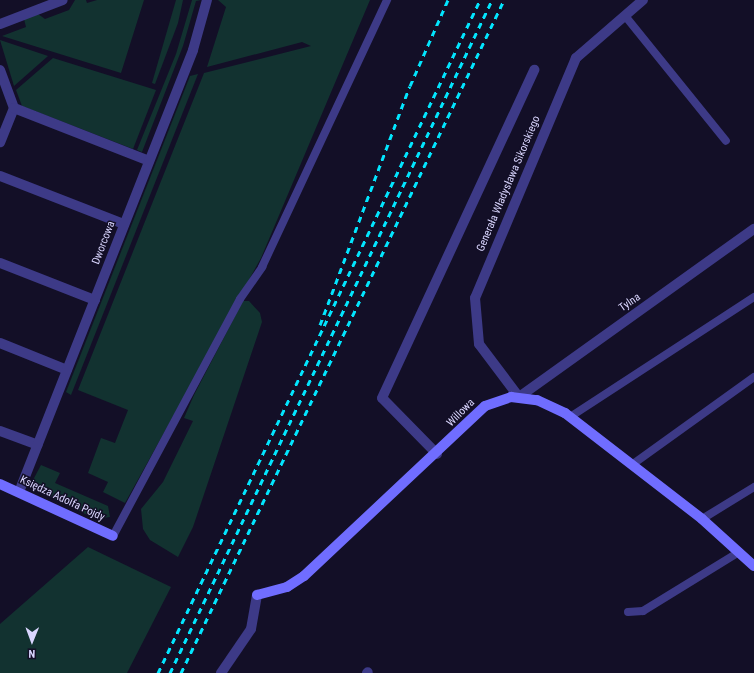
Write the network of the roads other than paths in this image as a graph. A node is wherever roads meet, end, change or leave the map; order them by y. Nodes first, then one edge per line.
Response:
1 (63, 0) edge
2 (207, 0) edge
3 (387, 0) edge
4 (643, 0) edge
5 (626, 17) junction
6 (0, 24) edge
7 (0, 70) edge
8 (534, 70) dead end
9 (14, 108) junction
10 (726, 141) dead end
11 (0, 142) edge
12 (149, 161) junction
13 (0, 176) edge
14 (124, 224) junction
15 (754, 229) edge
16 (0, 263) edge
17 (754, 297) edge
18 (95, 300) junction
19 (0, 343) edge
20 (68, 370) junction
21 (754, 377) edge
22 (519, 397) junction
23 (570, 417) junction
24 (0, 431) edge
25 (38, 445) junction
26 (437, 454) junction
27 (633, 464) junction
28 (0, 484) edge
29 (754, 487) edge
30 (20, 492) junction
31 (702, 519) junction
32 (113, 536) joint
33 (739, 552) junction
34 (754, 566) edge
35 (628, 612) dead end
36 (221, 673) edge

1 - 6 street
2 - 12 street, Dworcowa
3 - 32 lane
4 - 5 street, Generała Władysława Sikorskiego
5 - 10 lane
5 - 22 street, Generała Władysława Sikorskiego
7 - 9 street
8 - 26 street
9 - 11 street
9 - 12 street
12 - 14 street, Dworcowa
13 - 14 street
14 - 18 street, Dworcowa
15 - 22 street, Tylna
16 - 18 street
17 - 23 lane
18 - 20 street, Dworcowa
19 - 20 street
20 - 25 street, Dworcowa
21 - 27 lane
22 - 23 street, Willowa
22 - 26 street, Willowa
23 - 27 street, Willowa
24 - 25 street
25 - 30 street, Dworcowa
26 - 36 street, Willowa
27 - 31 street, Willowa
28 - 30 street, Księdza Adolfa Pojdy
29 - 31 lane
30 - 32 street, Księdza Adolfa Pojdy
31 - 33 street, Willowa
33 - 34 street, Willowa
33 - 35 lane

